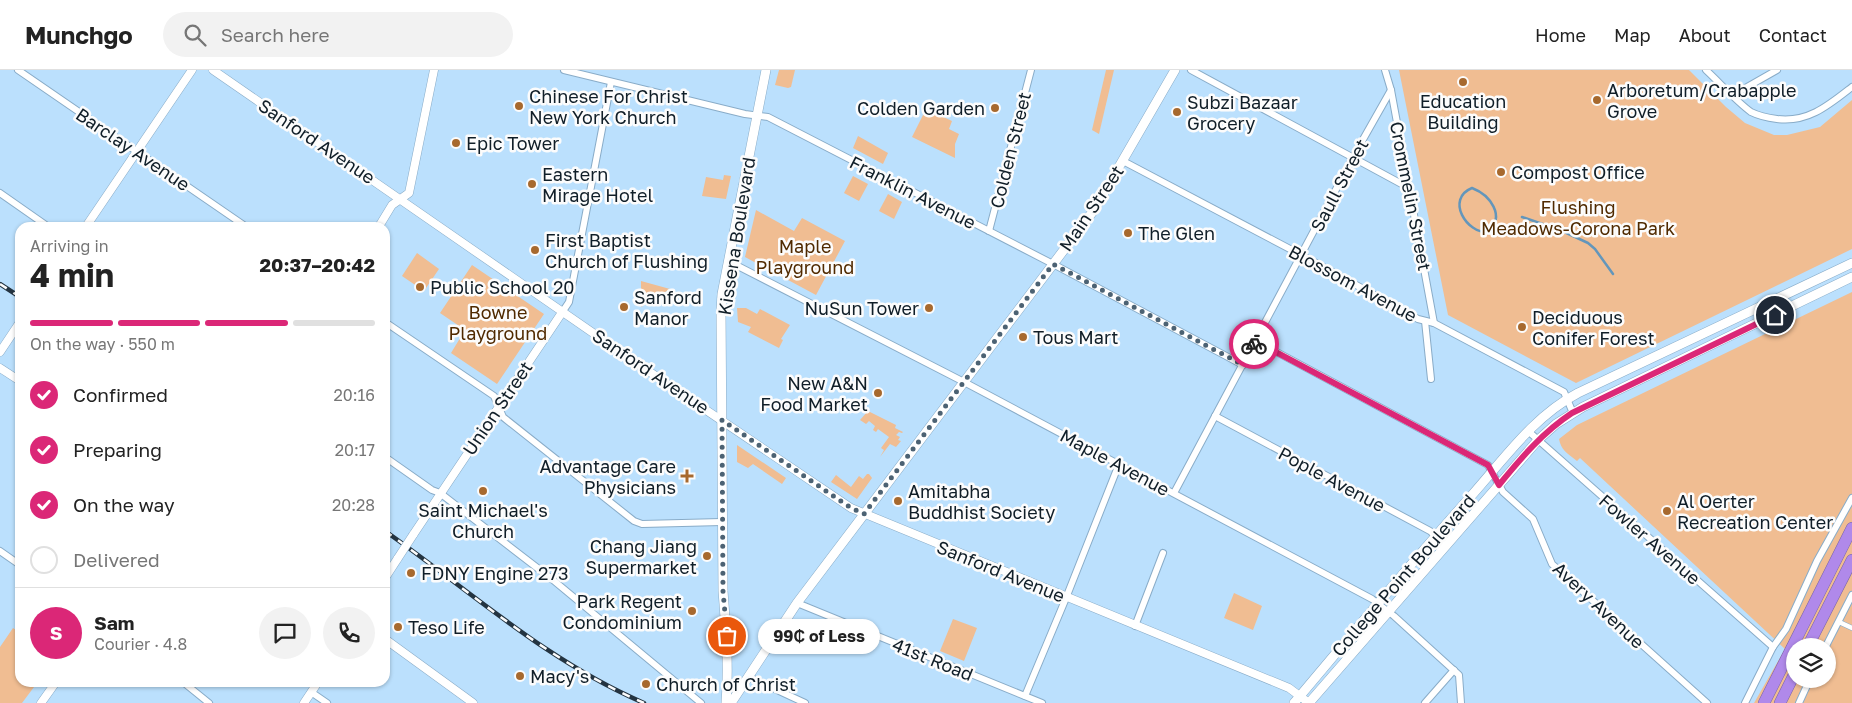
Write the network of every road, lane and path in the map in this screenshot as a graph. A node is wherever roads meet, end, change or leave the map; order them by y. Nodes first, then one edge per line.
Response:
1 (18, 70) edge
2 (192, 70) edge
3 (214, 70) edge
4 (434, 70) edge
5 (564, 70) edge
6 (766, 70) edge
7 (1031, 70) edge
8 (1175, 70) edge
9 (1190, 70) edge
10 (1385, 70) edge
11 (1706, 70) edge
12 (1778, 70) edge
13 (612, 82) junction
14 (1852, 87) edge
15 (1391, 90) junction
16 (1733, 95) junction
17 (756, 116) junction
18 (137, 152) junction
19 (1354, 156) junction
20 (1123, 161) junction
21 (1410, 188) junction
22 (0, 193) edge
23 (401, 198) junction
24 (41, 222) edge
25 (89, 222) edge
26 (239, 222) edge
27 (382, 222) edge
28 (989, 231) junction
29 (1302, 255) junction
30 (728, 261) junction
31 (1852, 263) edge
32 (1053, 264) junction
33 (1852, 277) edge
34 (563, 311) junction
35 (1425, 321) junction
36 (1434, 323) junction
37 (390, 325) edge
38 (15, 330) edge
39 (1256, 341) junction
40 (0, 352) edge
41 (1243, 365) junction
42 (0, 368) edge
43 (15, 378) edge
44 (1431, 379) dead end
45 (964, 382) junction
46 (1567, 399) junction
47 (498, 406) junction
48 (1572, 413) junction
49 (1215, 416) junction
50 (722, 420) junction
51 (1528, 431) junction
52 (1538, 440) junction
53 (390, 461) edge
54 (1119, 464) junction
55 (1492, 472) junction
56 (1499, 485) junction
57 (440, 493) junction
58 (1174, 493) junction
59 (1852, 498) edge
60 (864, 514) junction
61 (722, 522) junction
62 (1852, 528) edge
63 (1436, 536) junction
64 (1446, 545) junction
65 (0, 550) edge
66 (1163, 553) dead end
67 (1852, 560) edge
68 (15, 561) edge
69 (1852, 568) edge
70 (390, 570) edge
71 (1837, 589) junction
72 (1852, 595) edge
73 (1066, 598) junction
74 (797, 603) junction
75 (1378, 603) junction
76 (1388, 611) junction
77 (1838, 622) junction
78 (1135, 626) junction
79 (1852, 628) edge
80 (1812, 638) edge
81 (1830, 638) edge
82 (390, 643) edge
83 (1772, 647) junction
84 (1454, 670) junction
85 (749, 678) junction
86 (52, 687) edge
87 (189, 687) edge
88 (315, 687) edge
89 (1788, 688) edge
90 (1806, 688) edge
91 (312, 692) junction
92 (1025, 696) junction
93 (1297, 699) edge
94 (41, 703) edge
95 (209, 703) edge
96 (304, 703) edge
97 (327, 703) edge
98 (473, 703) edge
99 (701, 703) edge
100 (726, 703) edge
101 (731, 703) edge
102 (806, 703) edge
103 (1042, 703) edge
104 (1309, 703) edge
105 (1425, 703) edge
106 (1461, 703) edge
107 (1707, 703) edge
108 (1745, 703) edge
109 (1764, 703) edge
110 (1780, 703) edge
111 (1799, 703) edge

1 - 18 street, Barclay Avenue
2 - 18 street
3 - 23 street, Sanford Avenue
4 - 23 street
5 - 13 street, Franklin Avenue
6 - 17 main road, Kissena Boulevard
7 - 28 street, Colden Street
8 - 20 main road, Main Street
9 - 19 street
10 - 15 street, Crommelin Street
11 - 16 street
12 - 16 street
13 - 17 street, Franklin Avenue
13 - 34 street, Union Street
14 - 16 street
15 - 19 street, Saull Street
15 - 21 street, Crommelin Street
17 - 28 street, Franklin Avenue
17 - 30 main road, Kissena Boulevard
18 - 25 street
18 - 26 street, Barclay Avenue
19 - 21 street
19 - 29 street, Saull Street
20 - 29 street, Blossom Avenue
20 - 32 main road, Main Street
21 - 36 street, Crommelin Street
22 - 24 street
23 - 27 street
23 - 34 street, Sanford Avenue
28 - 32 street, Franklin Avenue
29 - 35 street, Blossom Avenue
29 - 39 street, Saull Street
30 - 45 street, Maple Avenue
30 - 50 main road, Kissena Boulevard
31 - 46 main road, College Point Boulevard
32 - 41 street, Franklin Avenue
32 - 45 main road, Main Street
33 - 48 main road, College Point Boulevard
34 - 47 street, Union Street
34 - 50 street, Sanford Avenue
35 - 36 street, Blossom Avenue
35 - 44 street
36 - 46 street, Blossom Avenue
37 - 47 street
38 - 40 street
39 - 41 street, Saull Street
39 - 55 street, Avery Avenue
41 - 49 street, Saull Street
42 - 43 street
45 - 54 street, Maple Avenue
45 - 60 main road, Main Street
46 - 48 street
46 - 51 main road, College Point Boulevard
47 - 57 street, Union Street
47 - 61 street
48 - 52 main road, College Point Boulevard
49 - 58 street, Saull Street
49 - 63 street, Pople Avenue
50 - 60 street, Sanford Avenue
50 - 61 main road, Kissena Boulevard
51 - 52 street, Fowler Avenue
51 - 55 main road, College Point Boulevard
52 - 56 main road, College Point Boulevard
52 - 83 street, Fowler Avenue
53 - 57 street
54 - 58 street, Maple Avenue
54 - 73 street
55 - 56 street, Avery Avenue
55 - 63 main road, College Point Boulevard
56 - 64 main road, College Point Boulevard
56 - 107 street, Avery Avenue
57 - 70 street, Union Street, bridge
57 - 99 street
58 - 75 street, Maple Avenue
59 - 83 street
60 - 73 street, Sanford Avenue
60 - 74 main road, Main Street
61 - 100 main road, Kissena Boulevard
62 - 109 highway
63 - 64 street, Pople Avenue
63 - 75 main road, College Point Boulevard
64 - 76 main road, College Point Boulevard
65 - 68 street
66 - 78 street
67 - 71 highway
69 - 71 highway
71 - 80 highway
72 - 77 street
73 - 78 street, Sanford Avenue
73 - 92 street
74 - 85 main road, Main Street
74 - 92 street, 41st Road
75 - 76 street, Maple Avenue
75 - 93 main road, College Point Boulevard
76 - 84 street, Maple Avenue
76 - 104 main road, College Point Boulevard
77 - 79 street
77 - 81 street
78 - 93 street, Sanford Avenue
82 - 98 street
83 - 108 street
84 - 105 street
84 - 106 street
85 - 101 main road, Main Street
85 - 102 street
86 - 94 street
87 - 95 street
88 - 91 street
89 - 110 highway
90 - 111 street
91 - 96 street
91 - 97 street
92 - 103 street, 41st Road
93 - 104 street, Sanford Avenue

